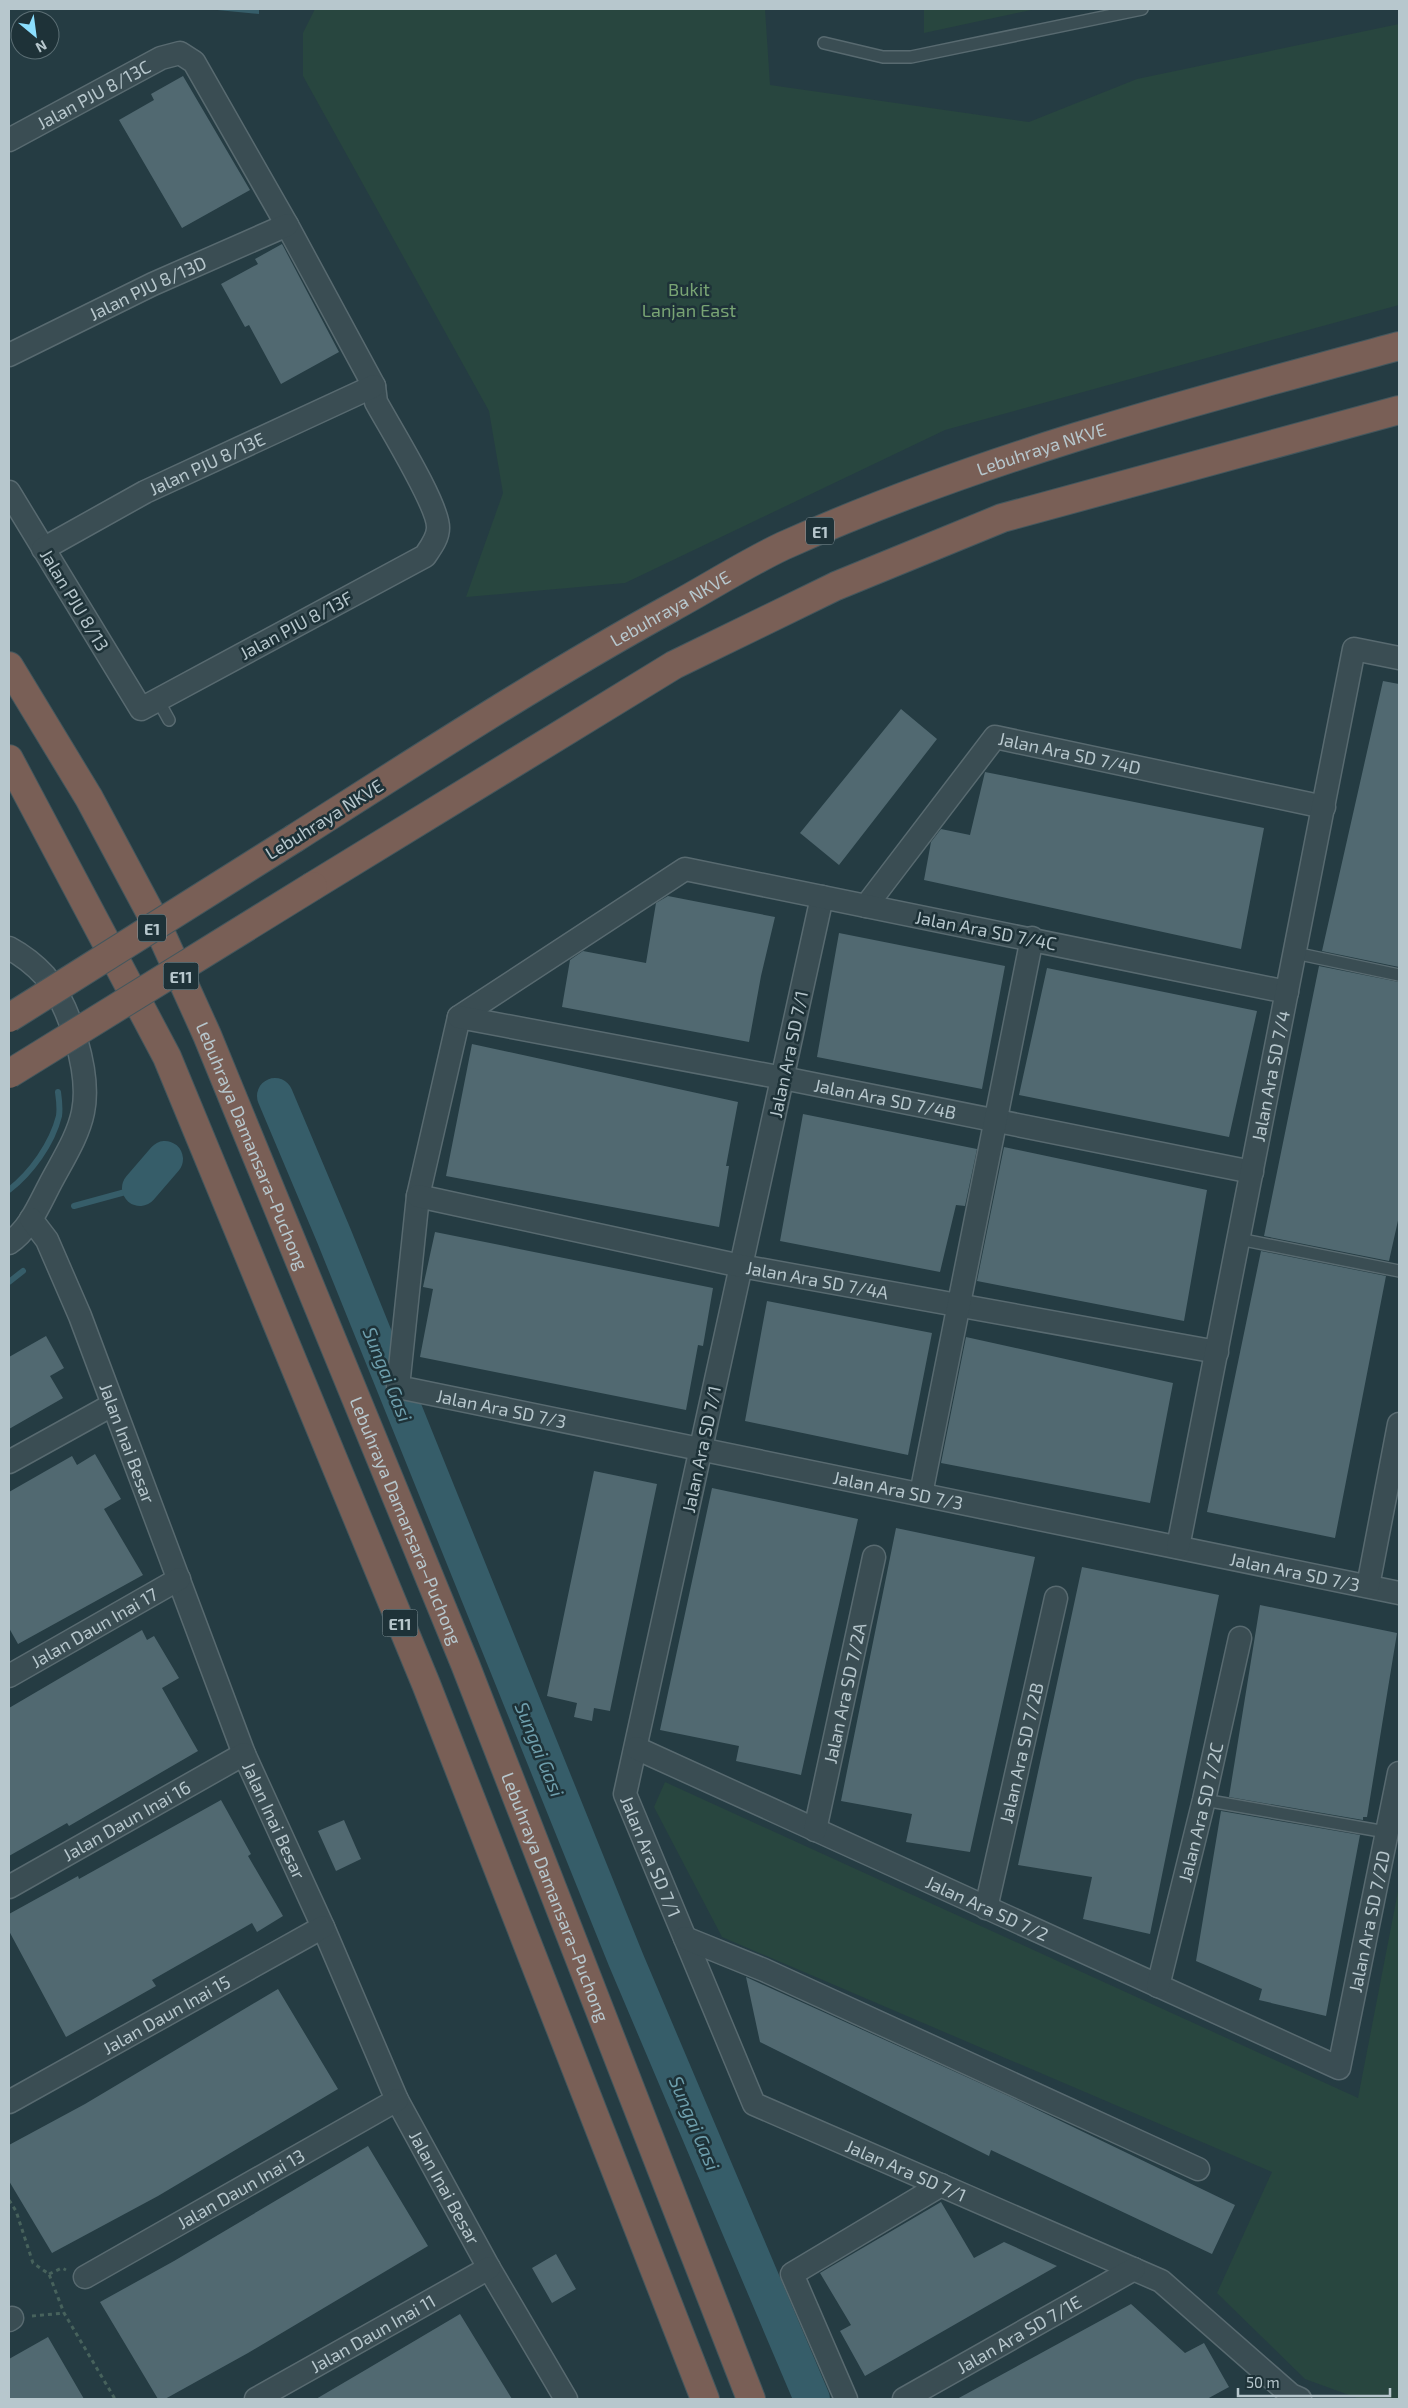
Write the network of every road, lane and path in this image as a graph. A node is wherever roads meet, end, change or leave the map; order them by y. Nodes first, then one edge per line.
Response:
1 (1142, 9) edge
2 (824, 43) dead end
3 (9, 140) edge
4 (288, 225) junction
5 (1399, 346) edge
6 (9, 355) edge
7 (374, 386) junction
8 (1399, 410) edge
9 (9, 492) edge
10 (43, 549) junction
11 (1399, 658) edge
12 (9, 666) edge
13 (150, 704) junction
14 (169, 720) dead end
15 (9, 759) edge
16 (1324, 807) junction
17 (822, 897) junction
18 (866, 906) junction
19 (1032, 938) junction
20 (9, 948) edge
21 (1295, 953) junction
22 (1399, 975) edge
23 (1287, 992) junction
24 (459, 1017) junction
25 (9, 1018) edge
26 (9, 1074) edge
27 (783, 1078) junction
28 (996, 1120) junction
29 (1252, 1172) junction
30 (418, 1196) junction
31 (31, 1219) junction
32 (1239, 1239) junction
33 (9, 1242) edge
34 (741, 1266) junction
35 (1399, 1271) edge
36 (959, 1305) junction
37 (1217, 1352) junction
38 (112, 1405) junction
39 (1399, 1424) edge
40 (701, 1449) junction
41 (9, 1462) edge
42 (921, 1494) junction
43 (1178, 1547) junction
44 (874, 1557) dead end
45 (179, 1579) junction
46 (1368, 1586) junction
47 (1399, 1593) edge
48 (1056, 1598) dead end
49 (1240, 1638) dead end
50 (9, 1676) edge
51 (636, 1748) junction
52 (244, 1754) junction
53 (1399, 1773) edge
54 (1204, 1800) junction
55 (815, 1830) junction
56 (1386, 1832) junction
57 (9, 1887) edge
58 (986, 1908) junction
59 (324, 1926) junction
60 (685, 1938) junction
61 (1158, 1986) junction
62 (1339, 2068) joint
63 (396, 2100) junction
64 (9, 2102) edge
65 (1198, 2169) dead end
66 (941, 2186) junction
67 (9, 2200) edge
68 (490, 2268) junction
69 (1134, 2269) junction
70 (84, 2277) dead end
71 (64, 2313) junction
72 (10, 2319) edge
73 (1292, 2398) edge
74 (115, 2399) edge
75 (256, 2399) edge
76 (566, 2399) edge
77 (705, 2399) edge
78 (751, 2399) edge
79 (846, 2399) edge
80 (904, 2399) edge

1 - 2 lane
3 - 4 street, Jalan PJU 8/13C
4 - 6 street, Jalan PJU 8/13D
4 - 7 street
5 - 25 highway, Lebuhraya NKVE / E1, bridge
7 - 10 street, Jalan PJU 8/13E
7 - 13 street, Jalan PJU 8/13F
8 - 26 highway, bridge
9 - 10 street, Jalan PJU 8/13
10 - 13 street, Jalan PJU 8/13
11 - 16 street, Jalan Ara SD 7/4
12 - 78 highway, Lebuhraya Damansara–Puchong / E11
13 - 14 lane
15 - 77 highway, E11
16 - 18 street, Jalan Ara SD 7/4D
16 - 21 street, Jalan Ara SD 7/4
17 - 18 street, Jalan Ara SD 7/4C
17 - 24 street, Jalan Ara SD 7/4C
17 - 27 street, Jalan Ara SD 7/1
18 - 19 street, Jalan Ara SD 7/4C
19 - 23 street, Jalan Ara SD 7/4C
19 - 28 street
20 - 31 street
21 - 22 lane
21 - 23 street, Jalan Ara SD 7/4
23 - 29 street, Jalan Ara SD 7/4
24 - 27 street, Jalan Ara SD 7/4B
24 - 30 street
27 - 28 street, Jalan Ara SD 7/4B
27 - 34 street, Jalan Ara SD 7/1
28 - 29 street, Jalan Ara SD 7/4B
28 - 36 street
29 - 32 street, Jalan Ara SD 7/4
30 - 34 street, Jalan Ara SD 7/4A
30 - 40 street, Jalan Ara SD 7/3
31 - 33 street
31 - 38 street, Jalan Inai Besar
32 - 35 lane
32 - 37 street, Jalan Ara SD 7/4
34 - 36 street, Jalan Ara SD 7/4A
34 - 40 street, Jalan Ara SD 7/1
36 - 37 street, Jalan Ara SD 7/4A
36 - 42 street
37 - 43 street, Jalan Ara SD 7/4
38 - 41 street
38 - 45 street, Jalan Inai Besar
39 - 46 street
40 - 42 street, Jalan Ara SD 7/3
40 - 51 street, Jalan Ara SD 7/1
42 - 43 street, Jalan Ara SD 7/3
43 - 46 street, Jalan Ara SD 7/3
44 - 55 street, Jalan Ara SD 7/2A
45 - 50 street, Jalan Daun Inai 17
45 - 52 street, Jalan Inai Besar
46 - 47 street, Jalan Ara SD 7/3
48 - 58 street, Jalan Ara SD 7/2B
49 - 54 street, Jalan Ara SD 7/2C
51 - 55 street, Jalan Ara SD 7/2
51 - 60 street, Jalan Ara SD 7/1
52 - 57 street, Jalan Daun Inai 16
52 - 59 street, Jalan Inai Besar
53 - 56 street, Jalan Ara SD 7/2D
54 - 56 lane
54 - 61 street, Jalan Ara SD 7/2C
55 - 58 street, Jalan Ara SD 7/2
56 - 62 street, Jalan Ara SD 7/2D
58 - 61 street, Jalan Ara SD 7/2
59 - 63 street, Jalan Inai Besar
59 - 64 street, Jalan Daun Inai 15
60 - 65 street
60 - 66 street, Jalan Ara SD 7/1
61 - 62 street, Jalan Ara SD 7/2
63 - 68 street, Jalan Inai Besar
63 - 70 street, Jalan Daun Inai 13
66 - 69 street, Jalan Ara SD 7/1
66 - 79 street
67 - 71 path
68 - 75 street, Jalan Daun Inai 11
68 - 76 street, Jalan Inai Besar
69 - 73 street, Jalan Ara SD 7/1
69 - 80 street, Jalan Ara SD 7/1E
71 - 72 path
71 - 74 path

